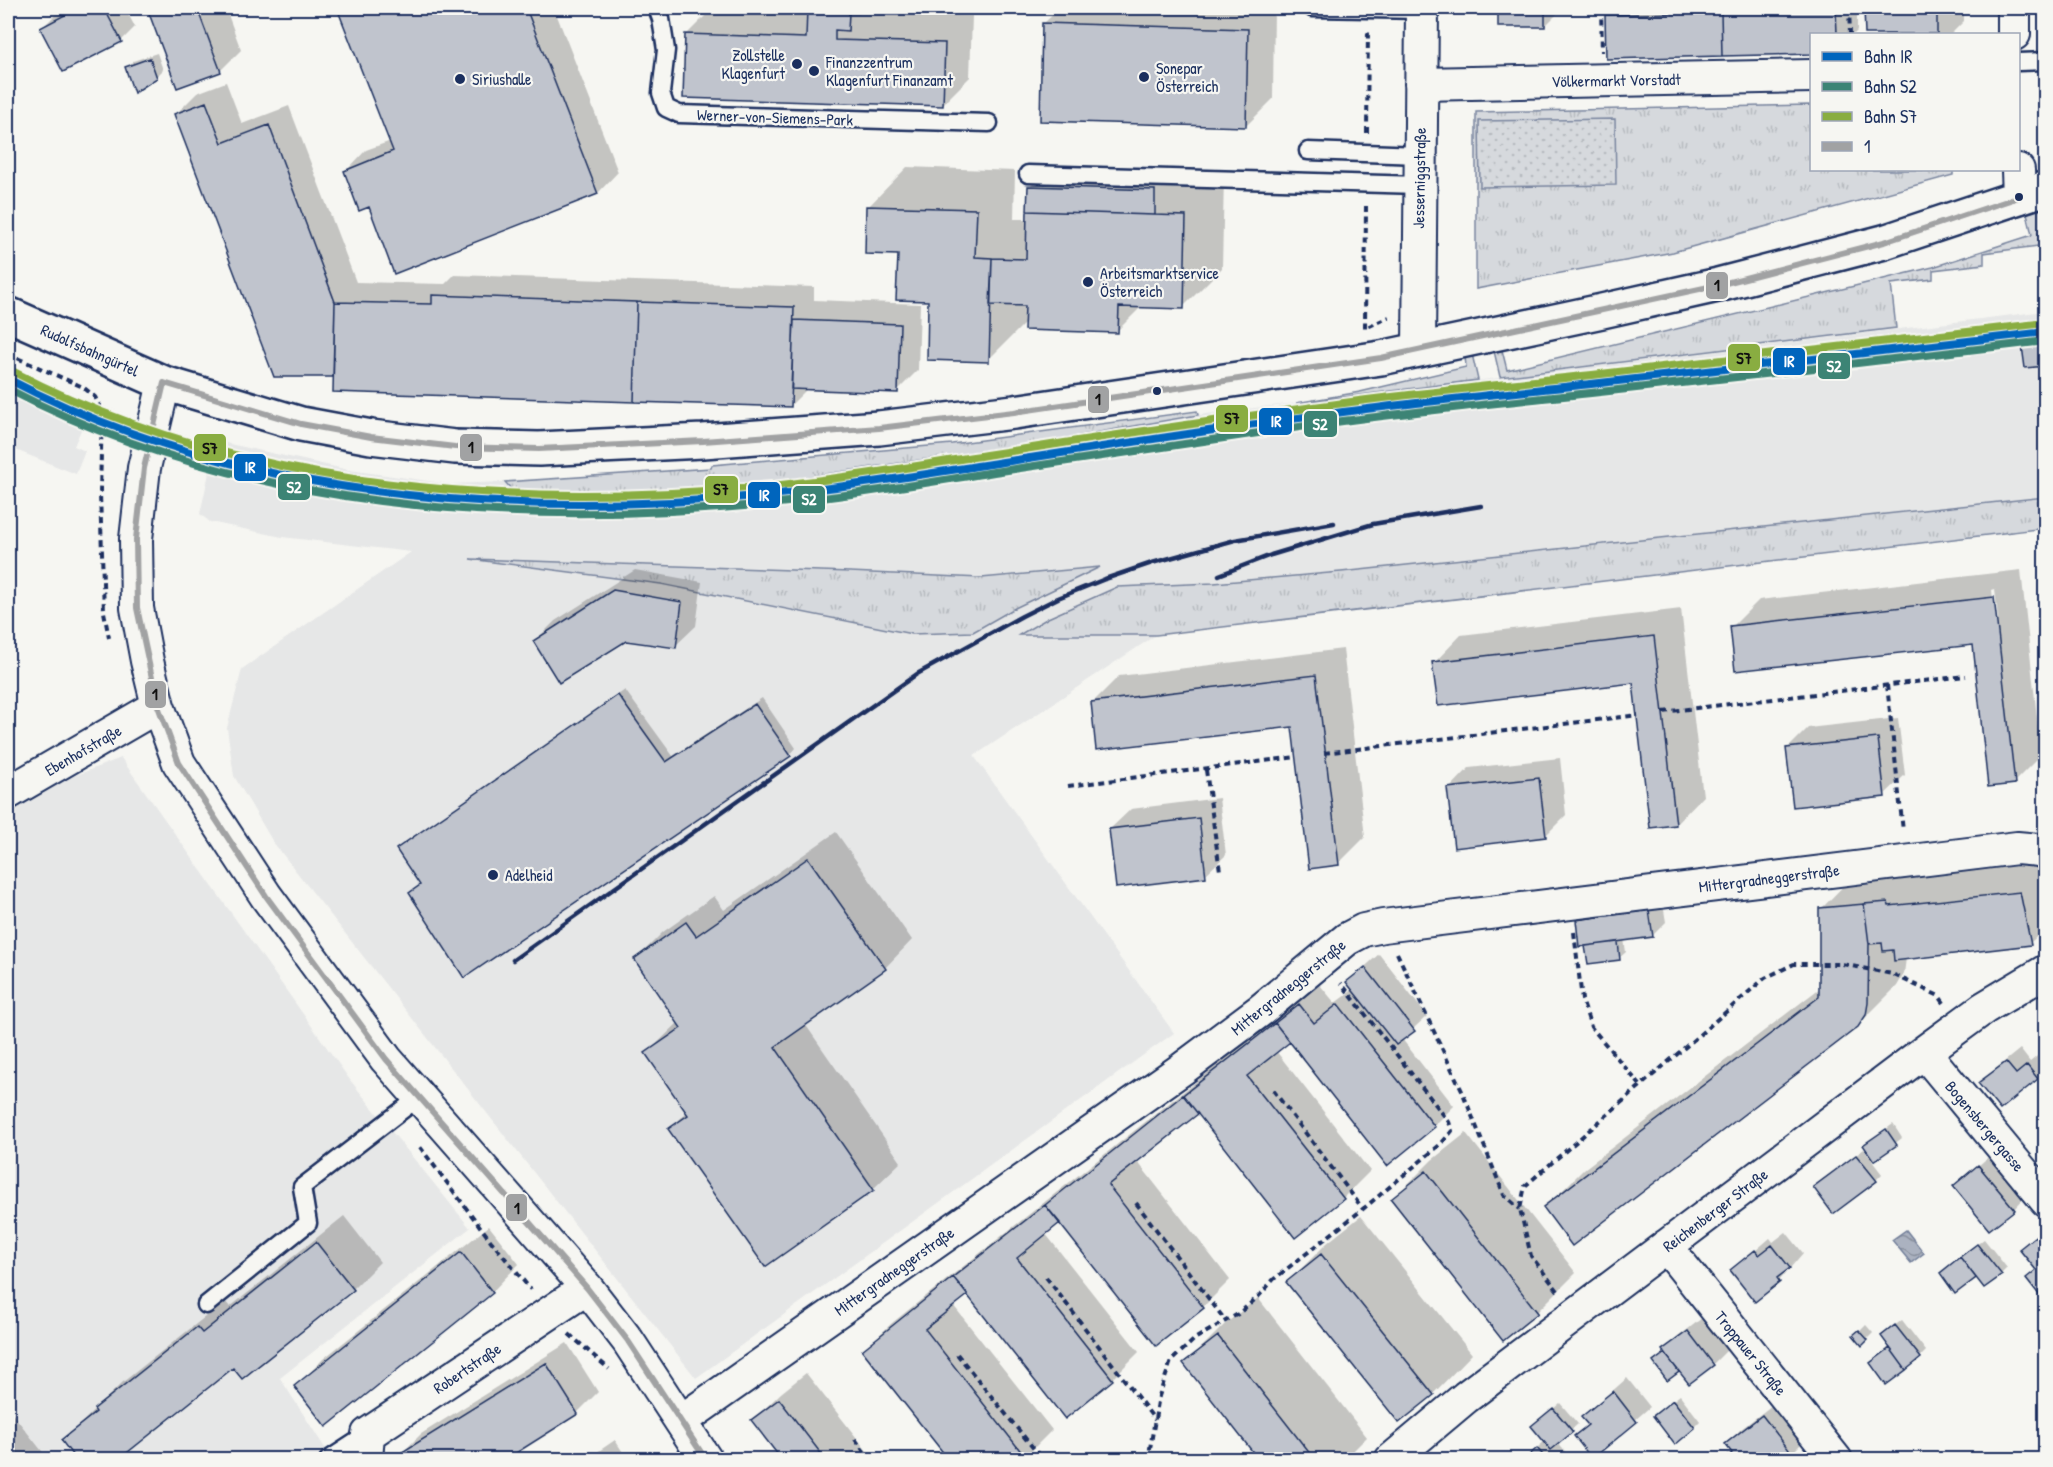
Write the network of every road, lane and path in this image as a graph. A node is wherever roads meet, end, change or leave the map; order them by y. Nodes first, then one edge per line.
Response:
1 (657, 8) edge
2 (1312, 8) edge
3 (1601, 8) edge
4 (1849, 8) edge
5 (2014, 8) edge
6 (1422, 9) edge
7 (1850, 33) edge
8 (2014, 33) edge
9 (2046, 61) edge
10 (2020, 62) edge
11 (1810, 76) edge
12 (1602, 80) junction
13 (1421, 84) junction
14 (989, 123) dead end
15 (1308, 151) dead end
16 (1419, 170) junction
17 (1028, 174) dead end
18 (2027, 185) edge
19 (8, 314) edge
20 (1419, 349) junction
21 (164, 383) junction
22 (1966, 676) dead end
23 (1887, 685) junction
24 (158, 706) junction
25 (1663, 712) dead end
26 (1638, 715) dead end
27 (1324, 753) dead end
28 (1296, 758) dead end
29 (1206, 770) junction
30 (1068, 786) dead end
31 (8, 794) edge
32 (2046, 853) edge
33 (1906, 862) junction
34 (1221, 871) dead end
35 (1571, 903) junction
36 (1383, 926) junction
37 (1322, 959) junction
38 (2046, 971) edge
39 (1960, 1025) junction
40 (1924, 1052) junction
41 (1640, 1085) junction
42 (1273, 1090) dead end
43 (418, 1098) junction
44 (2046, 1200) edge
45 (1136, 1203) dead end
46 (1363, 1209) junction
47 (1520, 1209) junction
48 (1666, 1246) junction
49 (1046, 1277) dead end
50 (587, 1288) junction
51 (207, 1305) dead end
52 (1576, 1314) junction
53 (1226, 1320) junction
54 (957, 1354) dead end
55 (1155, 1421) junction
56 (681, 1422) junction
57 (855, 1439) dead end
58 (367, 1447) edge
59 (328, 1460) edge
60 (706, 1460) edge
61 (870, 1460) edge
62 (1043, 1460) edge
63 (1148, 1460) edge
64 (1391, 1460) edge
65 (1836, 1460) edge

1 - 14 lane, Werner-von-Siemens-Park
2 - 6 lane
3 - 12 path
4 - 7 path
5 - 8 street
6 - 13 street, Jesserniggstraße
9 - 10 lane
11 - 12 street, Völkermarkt Vorstadt
12 - 13 street, Völkermarkt Vorstadt
13 - 16 street, Jesserniggstraße
15 - 16 lane
16 - 17 lane
16 - 20 street, Jesserniggstraße
18 - 20 street, Rudolfsbahngürtel
19 - 21 street, Rudolfsbahngürtel
20 - 21 street, Rudolfsbahngürtel
21 - 24 street
22 - 23 path
23 - 25 path
23 - 33 path
24 - 31 street, Ebenhofstraße
24 - 43 street
26 - 27 path
28 - 29 path
29 - 30 path
29 - 34 path
32 - 33 street, Mittergradneggerstraße
33 - 35 street, Mittergradneggerstraße
35 - 36 street, Mittergradneggerstraße
35 - 41 path
36 - 37 street, Mittergradneggerstraße
36 - 47 path
37 - 46 path
37 - 56 street, Mittergradneggerstraße
38 - 39 street, Reichenberger Straße
39 - 40 street, Reichenberger Straße
39 - 41 path
40 - 44 street, Bogensbergergasse
40 - 48 street, Reichenberger Straße
41 - 47 path
42 - 46 path
43 - 50 street
43 - 51 lane
45 - 53 path
46 - 53 path
47 - 52 path
48 - 52 street, Reichenberger Straße
48 - 65 street, Troppauer Straße
49 - 55 path
50 - 56 street
50 - 58 street, Robertstraße
52 - 64 street, Reichenberger Straße
53 - 55 path
54 - 62 path
55 - 63 path
56 - 60 street
57 - 61 path
58 - 59 lane

